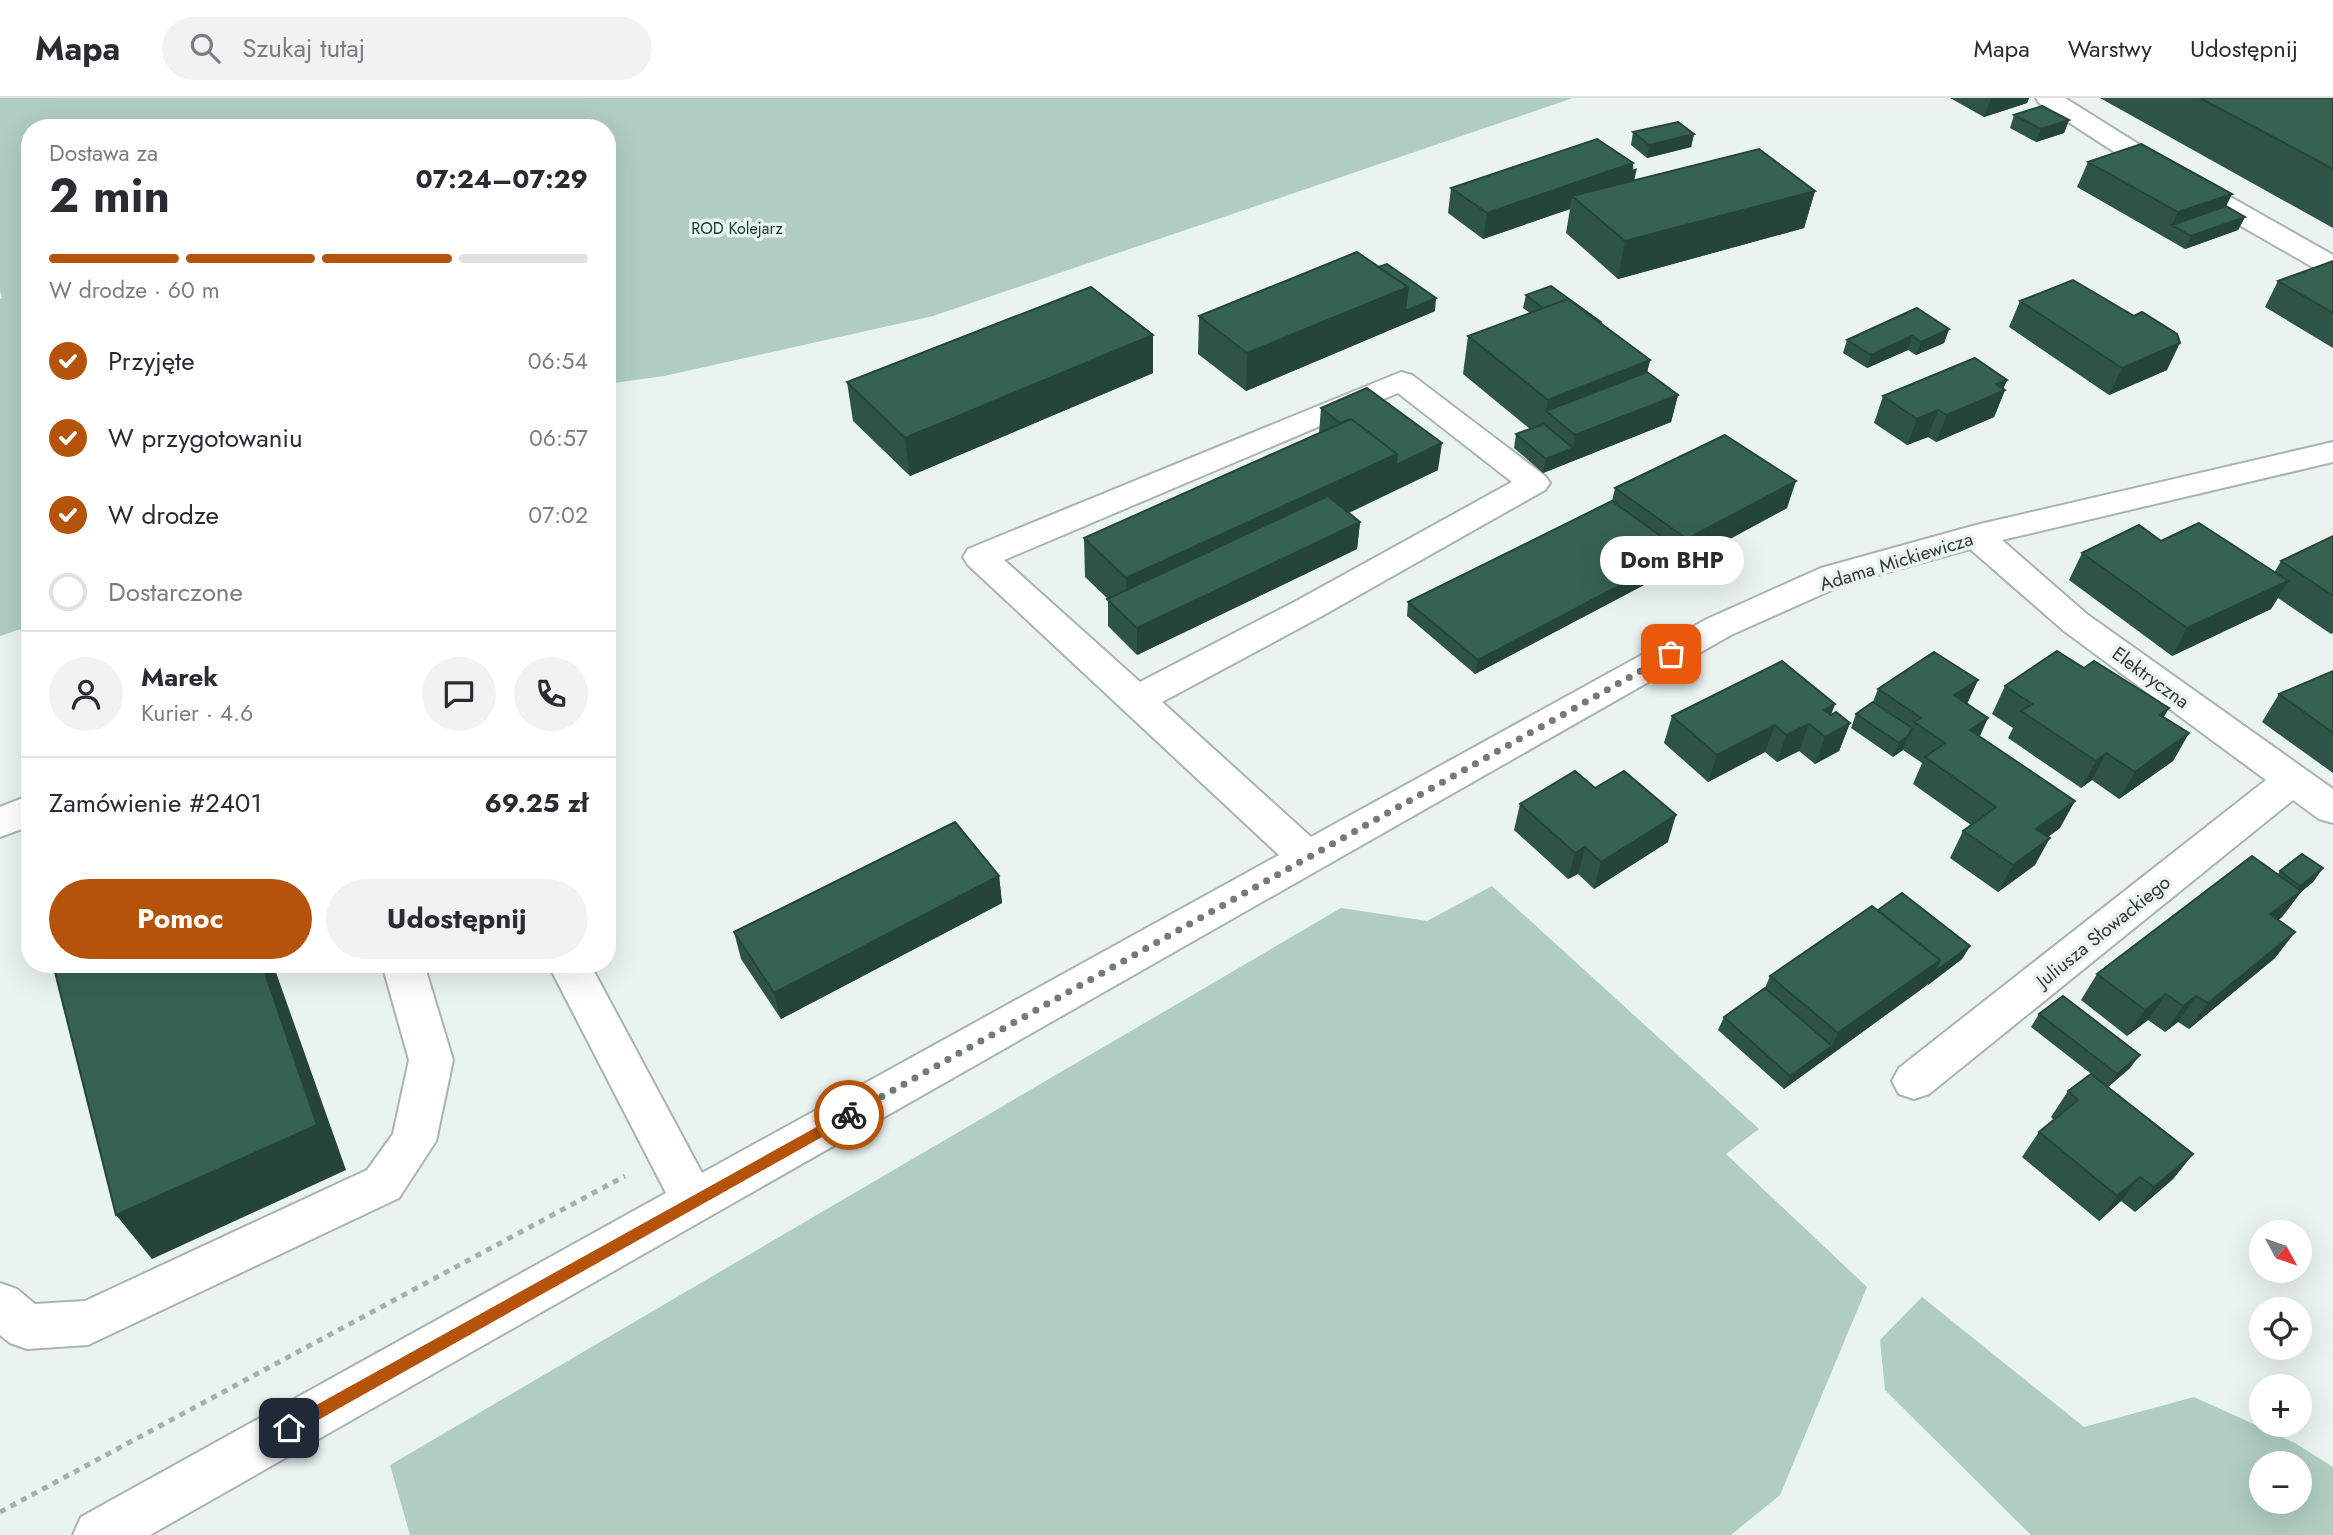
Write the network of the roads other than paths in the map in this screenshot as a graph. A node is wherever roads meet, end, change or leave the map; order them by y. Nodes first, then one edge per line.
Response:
1 (2048, 98) edge
2 (2333, 267) edge
3 (2333, 453) edge
4 (1976, 536) junction
5 (1136, 700) junction
6 (2292, 780) junction
7 (2333, 809) edge
8 (21, 813) edge
9 (0, 823) edge
10 (1307, 858) junction
11 (406, 973) edge
12 (574, 973) edge
13 (1914, 1081) dead end
14 (695, 1202) junction
15 (0, 1305) edge
16 (99, 1535) edge

1 - 2 street
3 - 4 street, Adama Mickiewicza
4 - 6 street, Elektryczna
4 - 10 street, Adama Mickiewicza
5 - 5 street
5 - 10 street
6 - 7 street, Elektryczna
6 - 13 street, Juliusza Słowackiego
8 - 9 street
10 - 14 street, Adama Mickiewicza
11 - 15 street
12 - 14 street
14 - 16 street, Adama Mickiewicza

